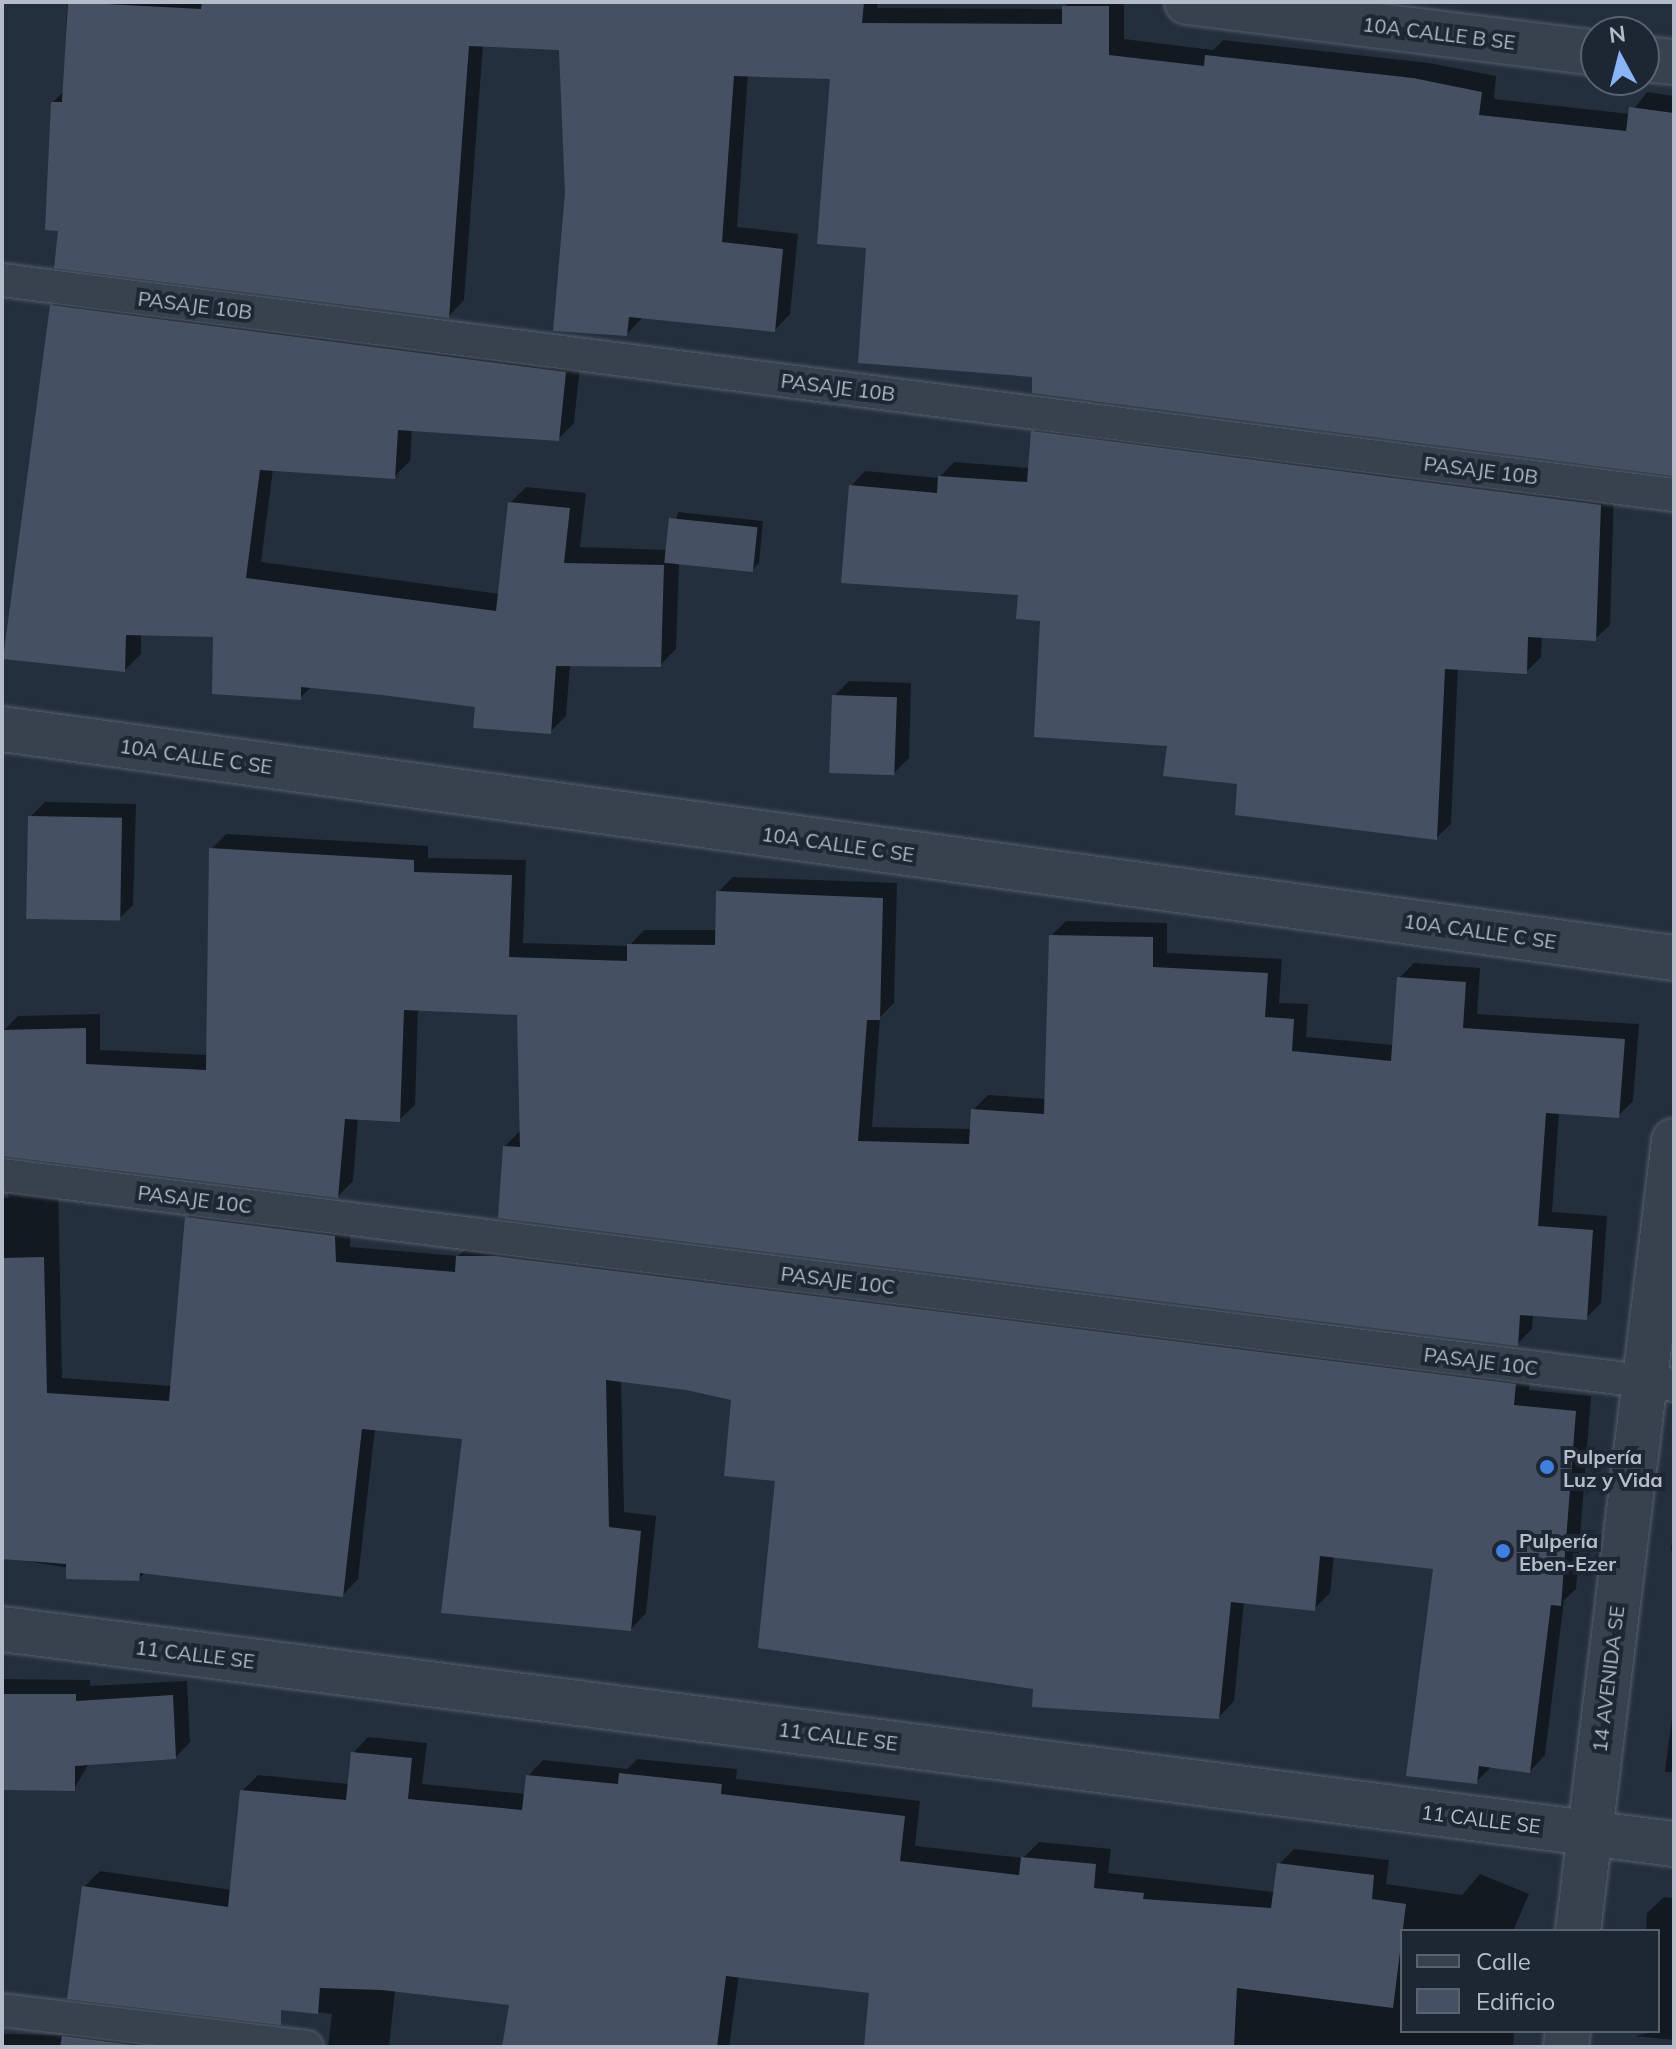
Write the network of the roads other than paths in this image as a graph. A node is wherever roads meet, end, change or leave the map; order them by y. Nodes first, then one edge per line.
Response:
1 (1187, 2) edge
2 (1580, 51) edge
3 (2, 280) edge
4 (1674, 495) edge
5 (2, 729) edge
6 (1674, 958) edge
7 (1674, 1141) edge
8 (2, 1175) edge
9 (1660, 1383) edge
10 (2, 1629) edge
11 (1589, 1833) junction
12 (1674, 1844) edge
13 (1578, 1929) edge
14 (2, 2010) edge
15 (307, 2047) edge

1 - 2 street, 10A CALLE B SE
3 - 4 lane, PASAJE 10B
5 - 6 street, 10A CALLE C SE
7 - 9 street, 14 AVENIDA SE
8 - 9 lane, PASAJE 10C
9 - 11 street, 14 AVENIDA SE
10 - 11 street, 11 CALLE SE
11 - 12 street, 11 CALLE SE
11 - 13 street, 14 AVENIDA SE
14 - 15 lane

